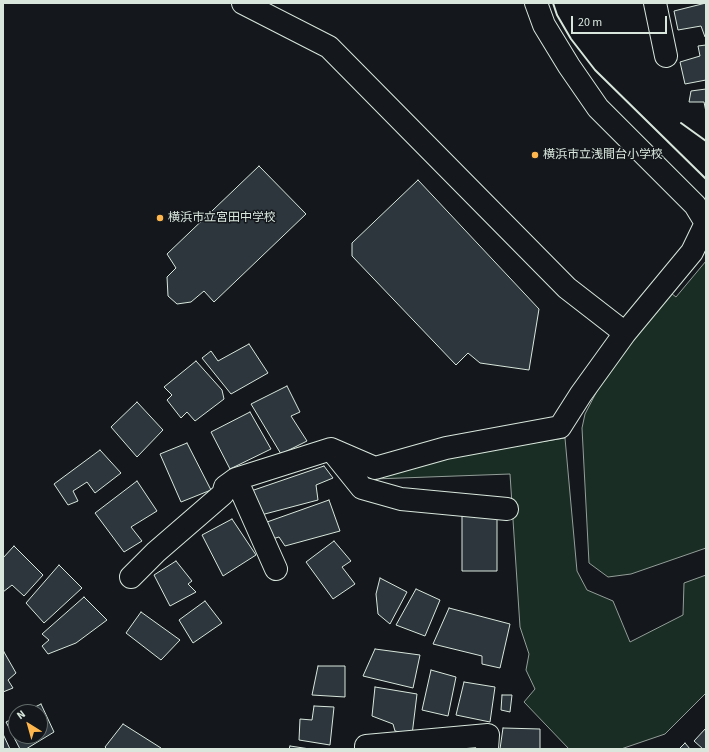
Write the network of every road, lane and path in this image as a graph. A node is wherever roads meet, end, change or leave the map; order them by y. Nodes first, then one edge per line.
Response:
1 (243, 3) edge
2 (536, 3) edge
3 (655, 3) edge
4 (666, 56) dead end
5 (625, 333) junction
6 (332, 449) junction
7 (236, 479) junction
8 (507, 509) dead end
9 (276, 569) dead end
10 (131, 577) dead end
11 (366, 749) edge
12 (487, 749) edge

1 - 5 street
2 - 5 street
3 - 4 street
5 - 6 street
6 - 7 street
6 - 8 street
7 - 9 street
7 - 10 street
11 - 12 street

